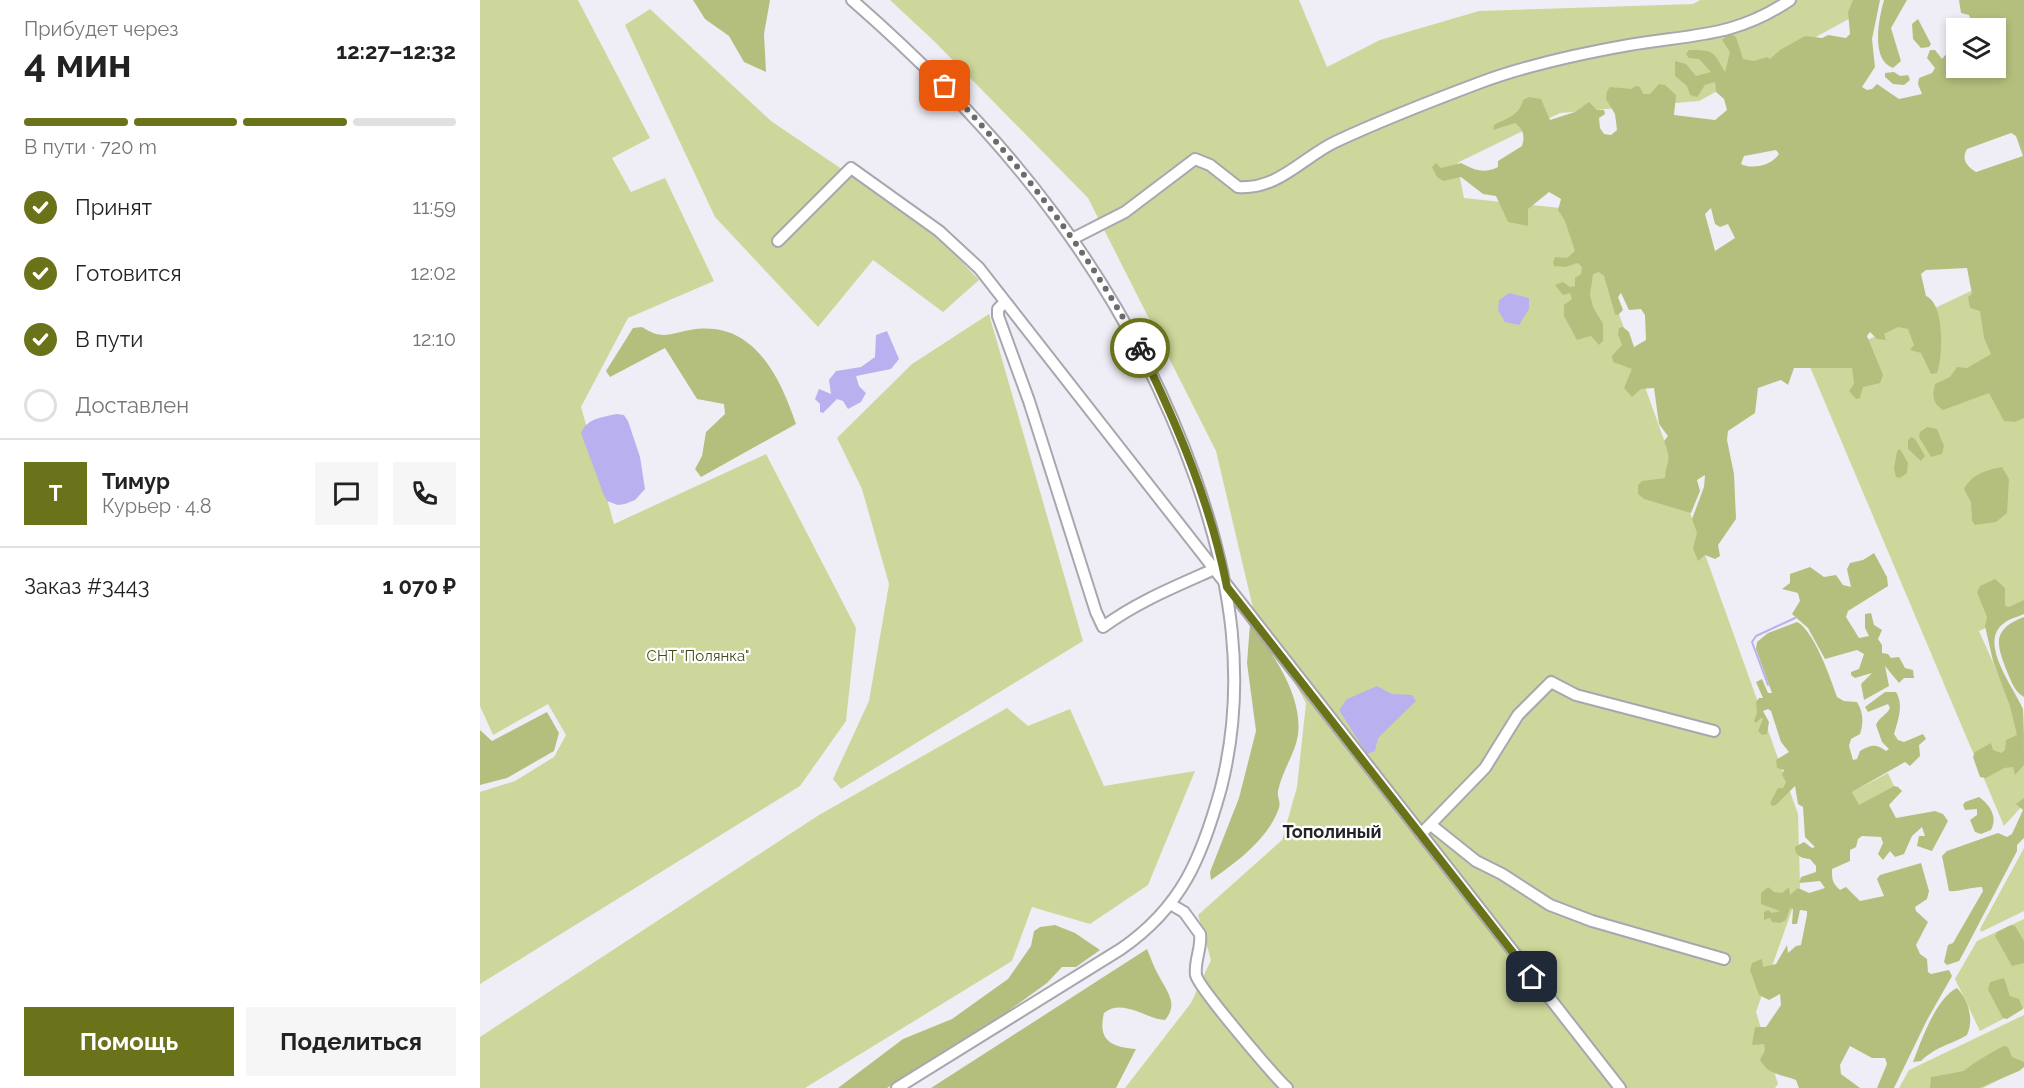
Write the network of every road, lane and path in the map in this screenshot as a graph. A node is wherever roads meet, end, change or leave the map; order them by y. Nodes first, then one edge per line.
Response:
1 (852, 0) edge
2 (1790, 0) edge
3 (1074, 238) junction
4 (778, 241) dead end
5 (1005, 302) junction
6 (1218, 567) junction
7 (1227, 587) junction
8 (1714, 731) dead end
9 (1431, 825) junction
10 (1421, 834) junction
11 (1172, 905) junction
12 (1724, 959) dead end
13 (897, 1088) edge
14 (1287, 1088) edge
15 (1620, 1088) edge

1 - 3 street
2 - 3 street
3 - 6 street
4 - 5 street
5 - 6 street
5 - 6 street
6 - 7 street
7 - 10 street
7 - 11 street
8 - 9 street
9 - 10 street
9 - 12 street
10 - 15 street
11 - 13 street
11 - 14 street

